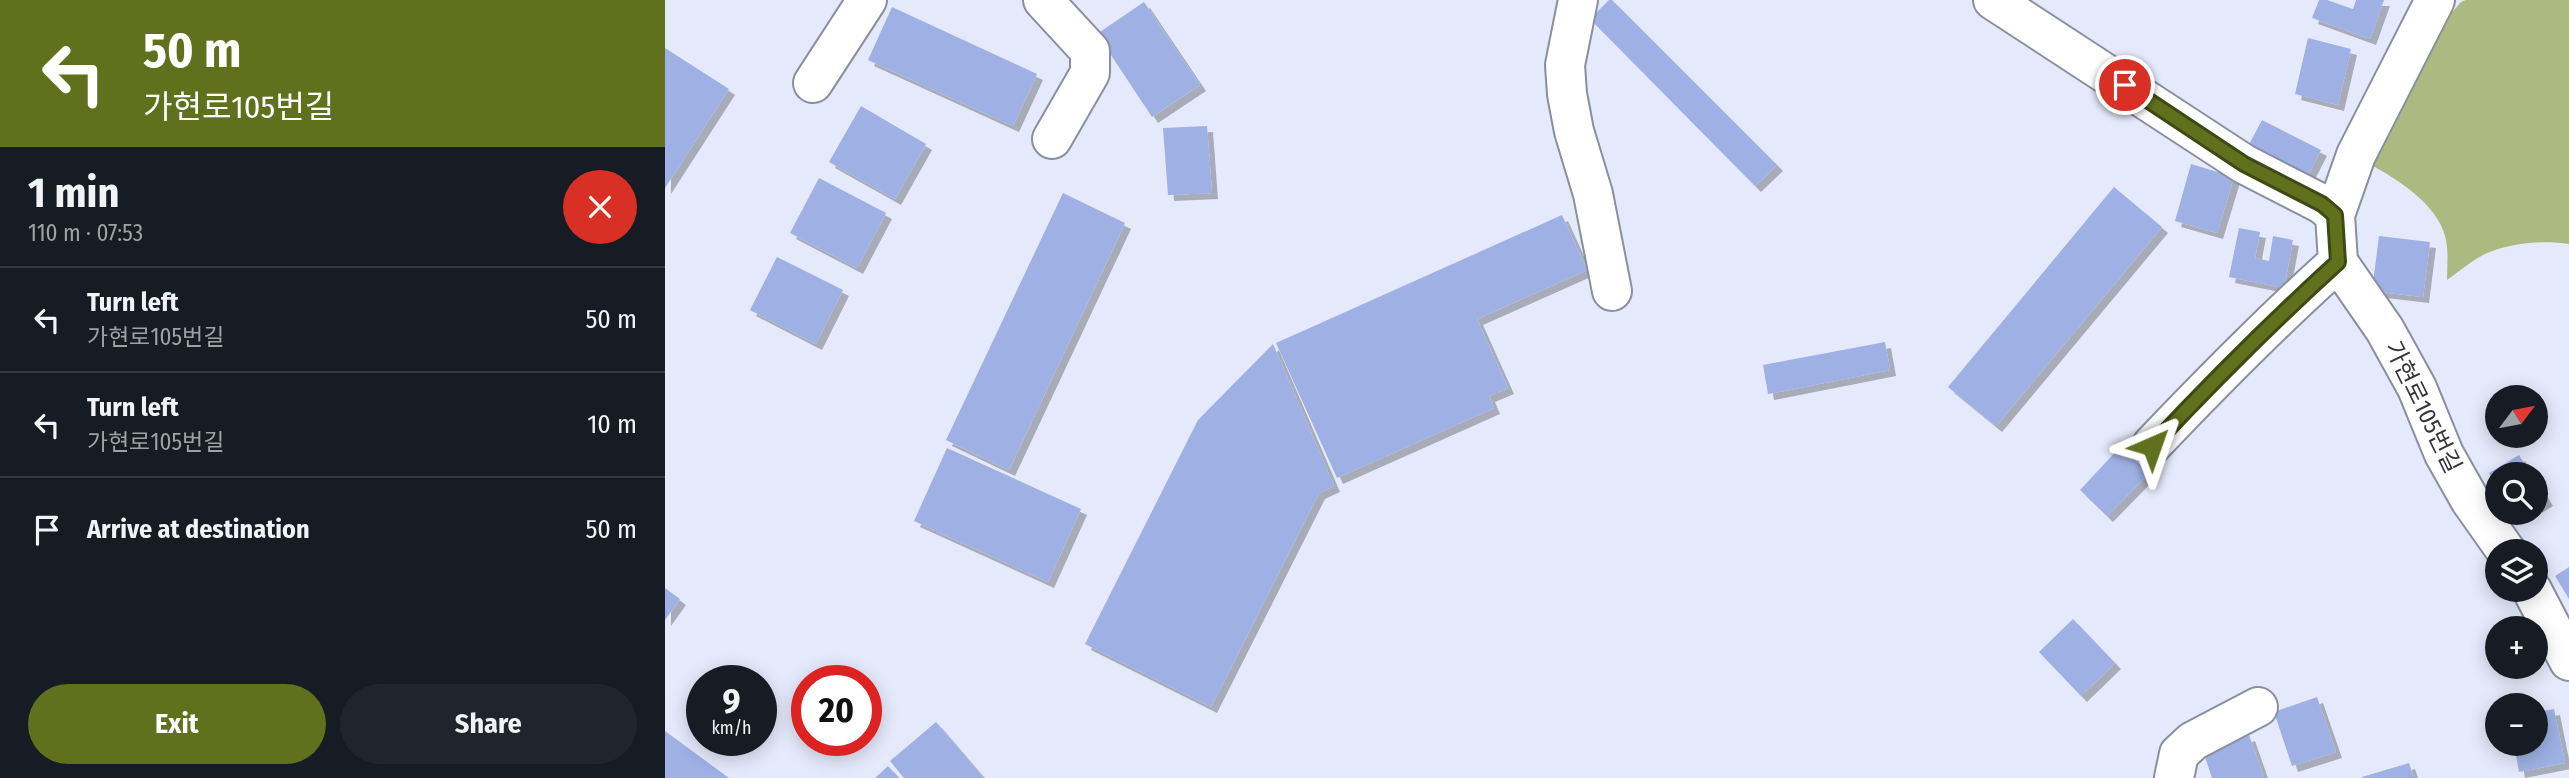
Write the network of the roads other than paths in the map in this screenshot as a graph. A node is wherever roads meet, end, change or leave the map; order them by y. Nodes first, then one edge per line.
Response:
1 (867, 0) edge
2 (1043, 0) edge
3 (1578, 0) edge
4 (1993, 0) edge
5 (2435, 0) edge
6 (813, 83) dead end
7 (1052, 139) dead end
8 (2335, 215) junction
9 (2338, 262) junction
10 (1612, 291) dead end
11 (2152, 446) dead end
12 (2498, 539) edge
13 (2538, 602) edge
14 (2569, 661) edge
15 (2258, 707) dead end
16 (2174, 778) edge

1 - 6 lane
2 - 7 lane
3 - 10 lane
4 - 8 lane
5 - 8 lane
8 - 9 lane
9 - 11 lane
9 - 12 lane, 가현로105번길
13 - 14 lane
15 - 16 lane

